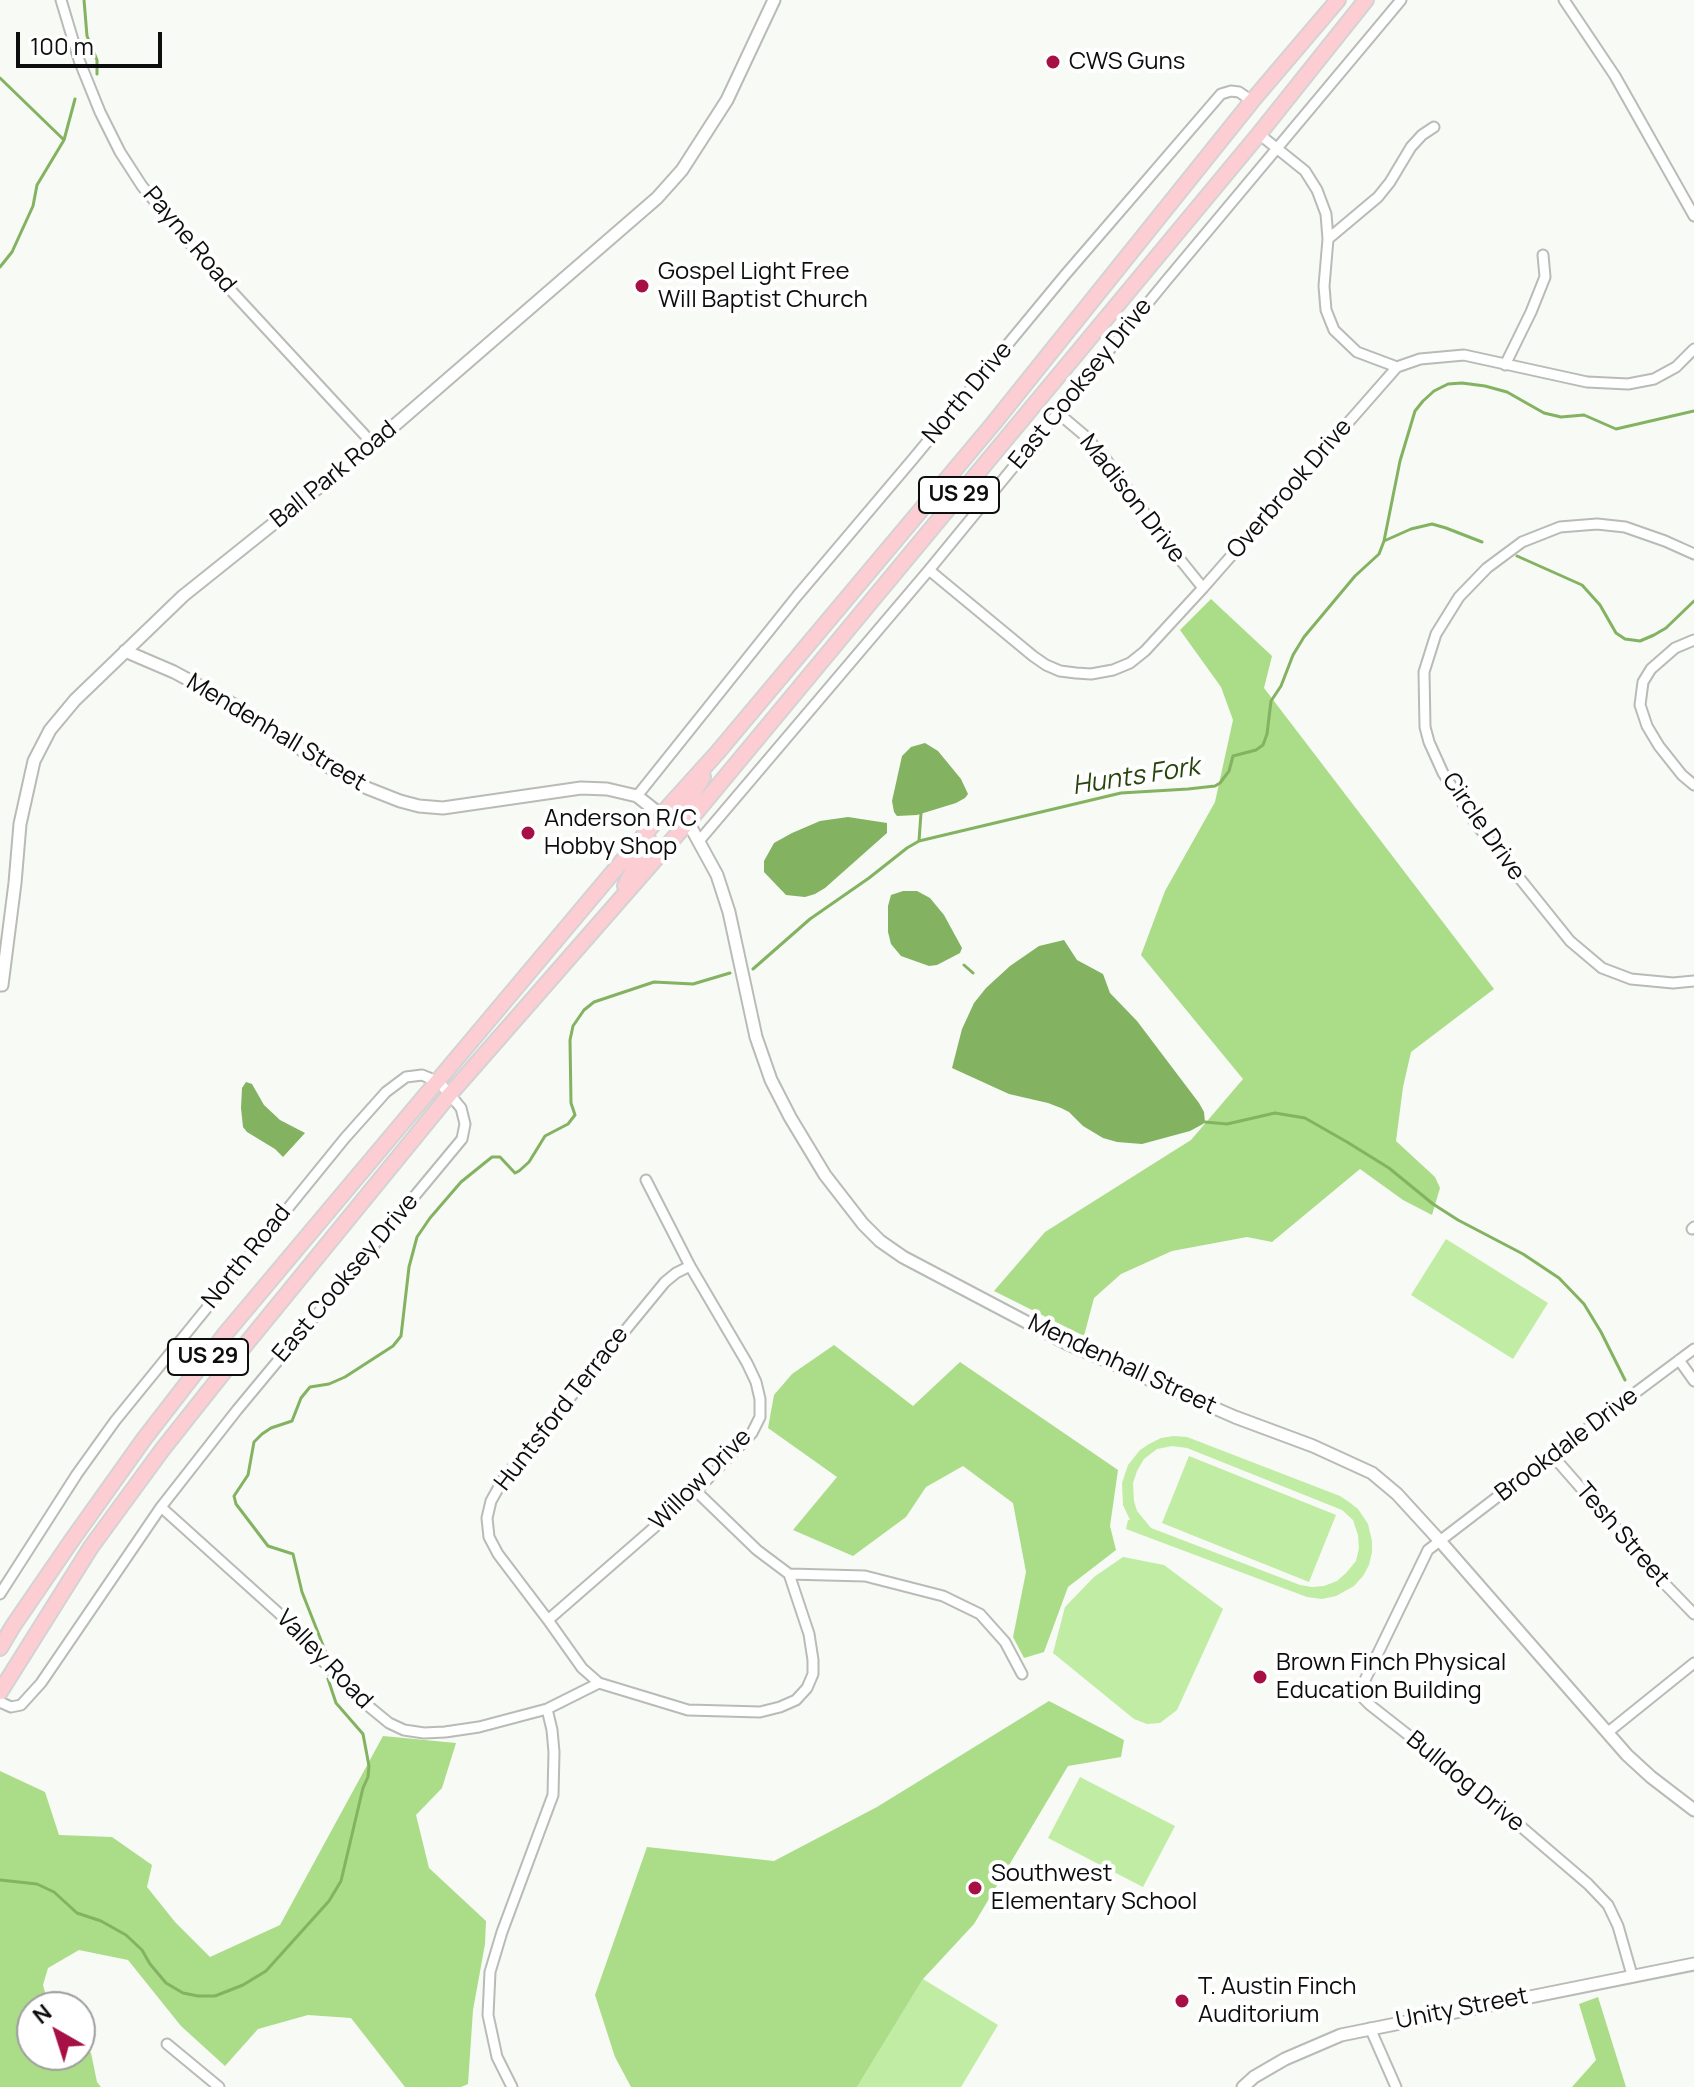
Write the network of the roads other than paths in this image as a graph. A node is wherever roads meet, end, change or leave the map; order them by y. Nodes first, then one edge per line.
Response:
1 (61, 0) edge
2 (774, 0) edge
3 (1338, 0) edge
4 (1366, 0) edge
5 (1401, 0) edge
6 (1564, 0) edge
7 (1252, 101) junction
8 (1434, 127) dead end
9 (1259, 134) junction
10 (1278, 148) junction
11 (1694, 216) edge
12 (1328, 239) junction
13 (1543, 255) dead end
14 (1694, 349) edge
15 (1505, 365) junction
16 (1397, 367) junction
17 (1058, 413) junction
18 (373, 444) junction
19 (1694, 554) edge
20 (929, 570) junction
21 (1203, 588) junction
22 (1694, 640) edge
23 (125, 651) junction
24 (717, 753) junction
25 (1694, 785) edge
26 (637, 796) junction
27 (661, 815) junction
28 (688, 822) junction
29 (699, 841) junction
30 (615, 905) junction
31 (1694, 981) edge
32 (1, 989) edge
33 (439, 1082) junction
34 (450, 1094) junction
35 (646, 1180) dead end
36 (690, 1266) junction
37 (1694, 1349) edge
38 (1679, 1360) junction
39 (1694, 1381) edge
40 (1552, 1455) junction
41 (696, 1491) junction
42 (161, 1507) junction
43 (1440, 1541) junction
44 (789, 1574) junction
45 (0, 1594) edge
46 (1694, 1614) edge
47 (548, 1620) junction
48 (0, 1648) edge
49 (1694, 1663) edge
50 (1022, 1674) dead end
51 (599, 1683) junction
52 (0, 1692) edge
53 (0, 1702) edge
54 (547, 1709) junction
55 (1607, 1733) junction
56 (1694, 1810) edge
57 (1694, 1964) edge
58 (1632, 1975) junction
59 (1370, 2028) junction
60 (167, 2044) dead end
61 (509, 2086) edge
62 (219, 2087) edge
63 (1243, 2087) edge
64 (1396, 2087) edge

1 - 18 street, Payne Road
2 - 18 street, Ball Park Road
3 - 7 highway, US 29
4 - 9 highway, US 29
5 - 10 street, East Cooksey Drive
6 - 11 street
7 - 24 highway, US 29
7 - 26 street, North Drive
8 - 12 street
9 - 10 street
9 - 28 highway, US 29
10 - 12 street
10 - 17 street, East Cooksey Drive
12 - 16 street
13 - 15 street
14 - 15 street
15 - 16 street
16 - 21 street, Overbrook Drive
17 - 20 street, East Cooksey Drive
17 - 21 street, Madison Drive
18 - 23 street, Ball Park Road
19 - 31 street, Circle Drive
20 - 21 street, Overbrook Drive
20 - 29 street, East Cooksey Drive
22 - 25 street
23 - 26 street, Mendenhall Street
23 - 32 street, Ball Park Road
24 - 27 highway, US 29
24 - 28 highway
26 - 27 street, Mendenhall Street
27 - 30 highway
27 - 33 highway, US 29
28 - 29 street, Mendenhall Street
28 - 30 highway, US 29
29 - 43 street, Mendenhall Street
30 - 34 highway, US 29
33 - 34 street, East Cooksey Drive
33 - 45 street, North Road
33 - 48 highway, US 29
34 - 42 street, East Cooksey Drive
34 - 52 highway, US 29
35 - 36 street, Willow Drive
36 - 41 street, Willow Drive
36 - 47 street, Huntsford Terrace
37 - 38 street, Brookdale Drive
38 - 39 street
38 - 40 street, Brookdale Drive
40 - 43 street, Brookdale Drive
40 - 46 street, Tesh Street
41 - 44 street
41 - 47 street, Willow Drive
42 - 53 street
42 - 54 street, Valley Road
43 - 55 street, Mendenhall Street
43 - 58 street, Bulldog Drive
44 - 50 street
44 - 51 street
47 - 51 street, Huntsford Terrace
49 - 55 street
51 - 54 street, Valley Road
54 - 61 street
55 - 56 street, Mendenhall Street
57 - 58 street, Unity Street
58 - 59 street, Unity Street
59 - 63 street, Unity Street
59 - 64 street
60 - 62 street

